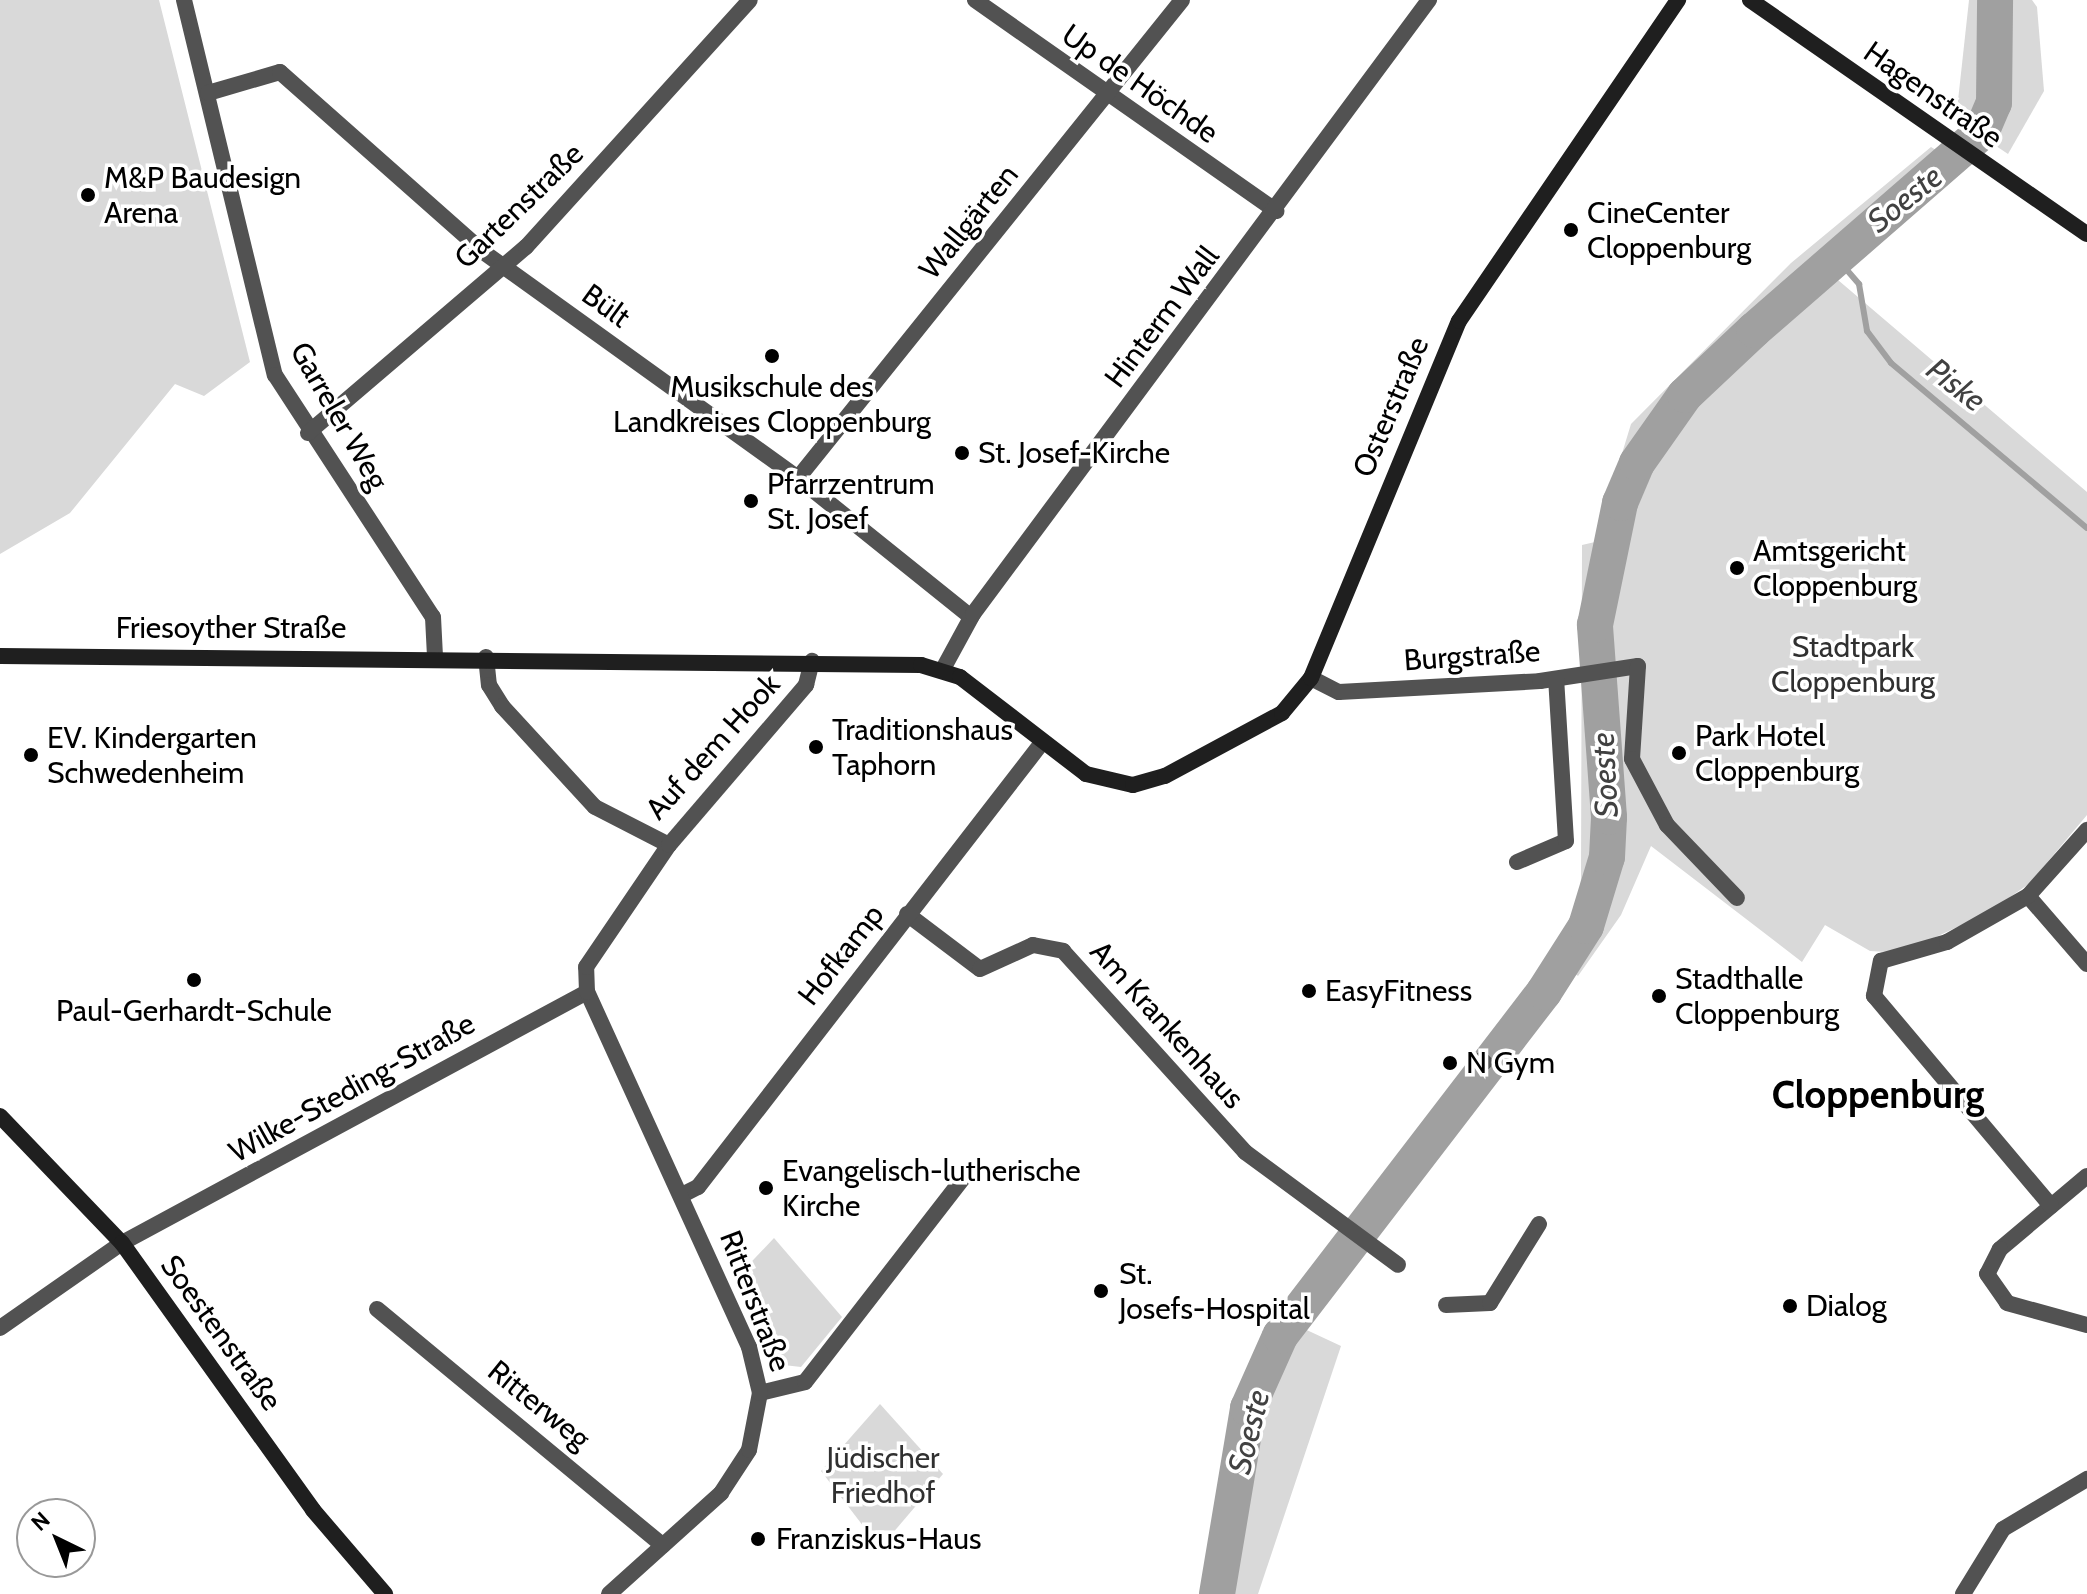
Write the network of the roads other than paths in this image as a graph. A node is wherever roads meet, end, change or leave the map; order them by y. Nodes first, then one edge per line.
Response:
1 (184, 0) edge
2 (750, 0) edge
3 (975, 0) edge
4 (1182, 0) edge
5 (1429, 0) edge
6 (1678, 0) edge
7 (1750, 0) edge
8 (208, 93) junction
9 (1105, 97) junction
10 (1276, 211) junction
11 (2087, 234) edge
12 (503, 267) junction
13 (308, 433) junction
14 (798, 478) junction
15 (971, 617) junction
16 (0, 656) edge
17 (435, 657) junction
18 (486, 657) junction
19 (462, 658) joint
20 (812, 661) junction
21 (943, 669) junction
22 (1311, 678) junction
23 (1563, 678) junction
24 (1041, 744) junction
25 (2087, 830) edge
26 (669, 845) junction
27 (1517, 862) dead end
28 (2028, 896) junction
29 (1737, 898) dead end
30 (907, 914) junction
31 (2087, 964) edge
32 (587, 992) junction
33 (0, 1116) edge
34 (967, 1173) dead end
35 (2087, 1176) edge
36 (682, 1195) junction
37 (2051, 1206) junction
38 (1539, 1224) dead end
39 (122, 1243) junction
40 (1398, 1265) dead end
41 (1446, 1305) dead end
42 (377, 1309) dead end
43 (2087, 1325) edge
44 (0, 1328) edge
45 (760, 1393) junction
46 (2087, 1479) edge
47 (663, 1546) junction
48 (385, 1594) edge
49 (609, 1594) edge
50 (1963, 1594) edge

1 - 8 street, Garreler Weg
2 - 12 street, Gartenstraße
3 - 9 street, Up de Höchde
4 - 9 street, Wallgärten
5 - 10 street, Hinterm Wall
6 - 22 street, Osterstraße
7 - 11 street, Hagenstraße
8 - 12 street, Bült
8 - 13 street, Garreler Weg
9 - 10 street, Up de Höchde
9 - 14 street, Wallgärten
10 - 15 street, Hinterm Wall
12 - 13 street, Gartenstraße
12 - 14 street, Bült
13 - 17 street, Garreler Weg
14 - 15 street, Bült
15 - 21 street, Hinterm Wall
16 - 17 street, Friesoyther Straße
17 - 19 street, Friesoyther Straße
18 - 19 street, Auf dem Hook
18 - 20 street, Auf dem Hook
18 - 26 street, Auf dem Hook
20 - 21 street, Auf dem Hook
20 - 26 street, Auf dem Hook
21 - 24 street
22 - 23 street, Burgstraße
22 - 24 street, Osterstraße
23 - 27 street
23 - 29 street, Burgstraße
24 - 30 street, Hofkamp
25 - 28 street
26 - 32 street
28 - 31 street
28 - 37 street
30 - 36 street, Hofkamp
30 - 40 street, Am Krankenhaus
32 - 36 street, Ritterstraße
32 - 39 street, Wilke-Steding-Straße
33 - 39 street, Soestenstraße
34 - 45 street
35 - 37 street
36 - 45 street, Ritterstraße
37 - 43 street
38 - 41 street
39 - 44 street, Wilke-Steding-Straße
39 - 48 street, Soestenstraße
42 - 47 street, Ritterweg
45 - 47 street, Ritterstraße
46 - 50 street
47 - 49 street, Ritterstraße

